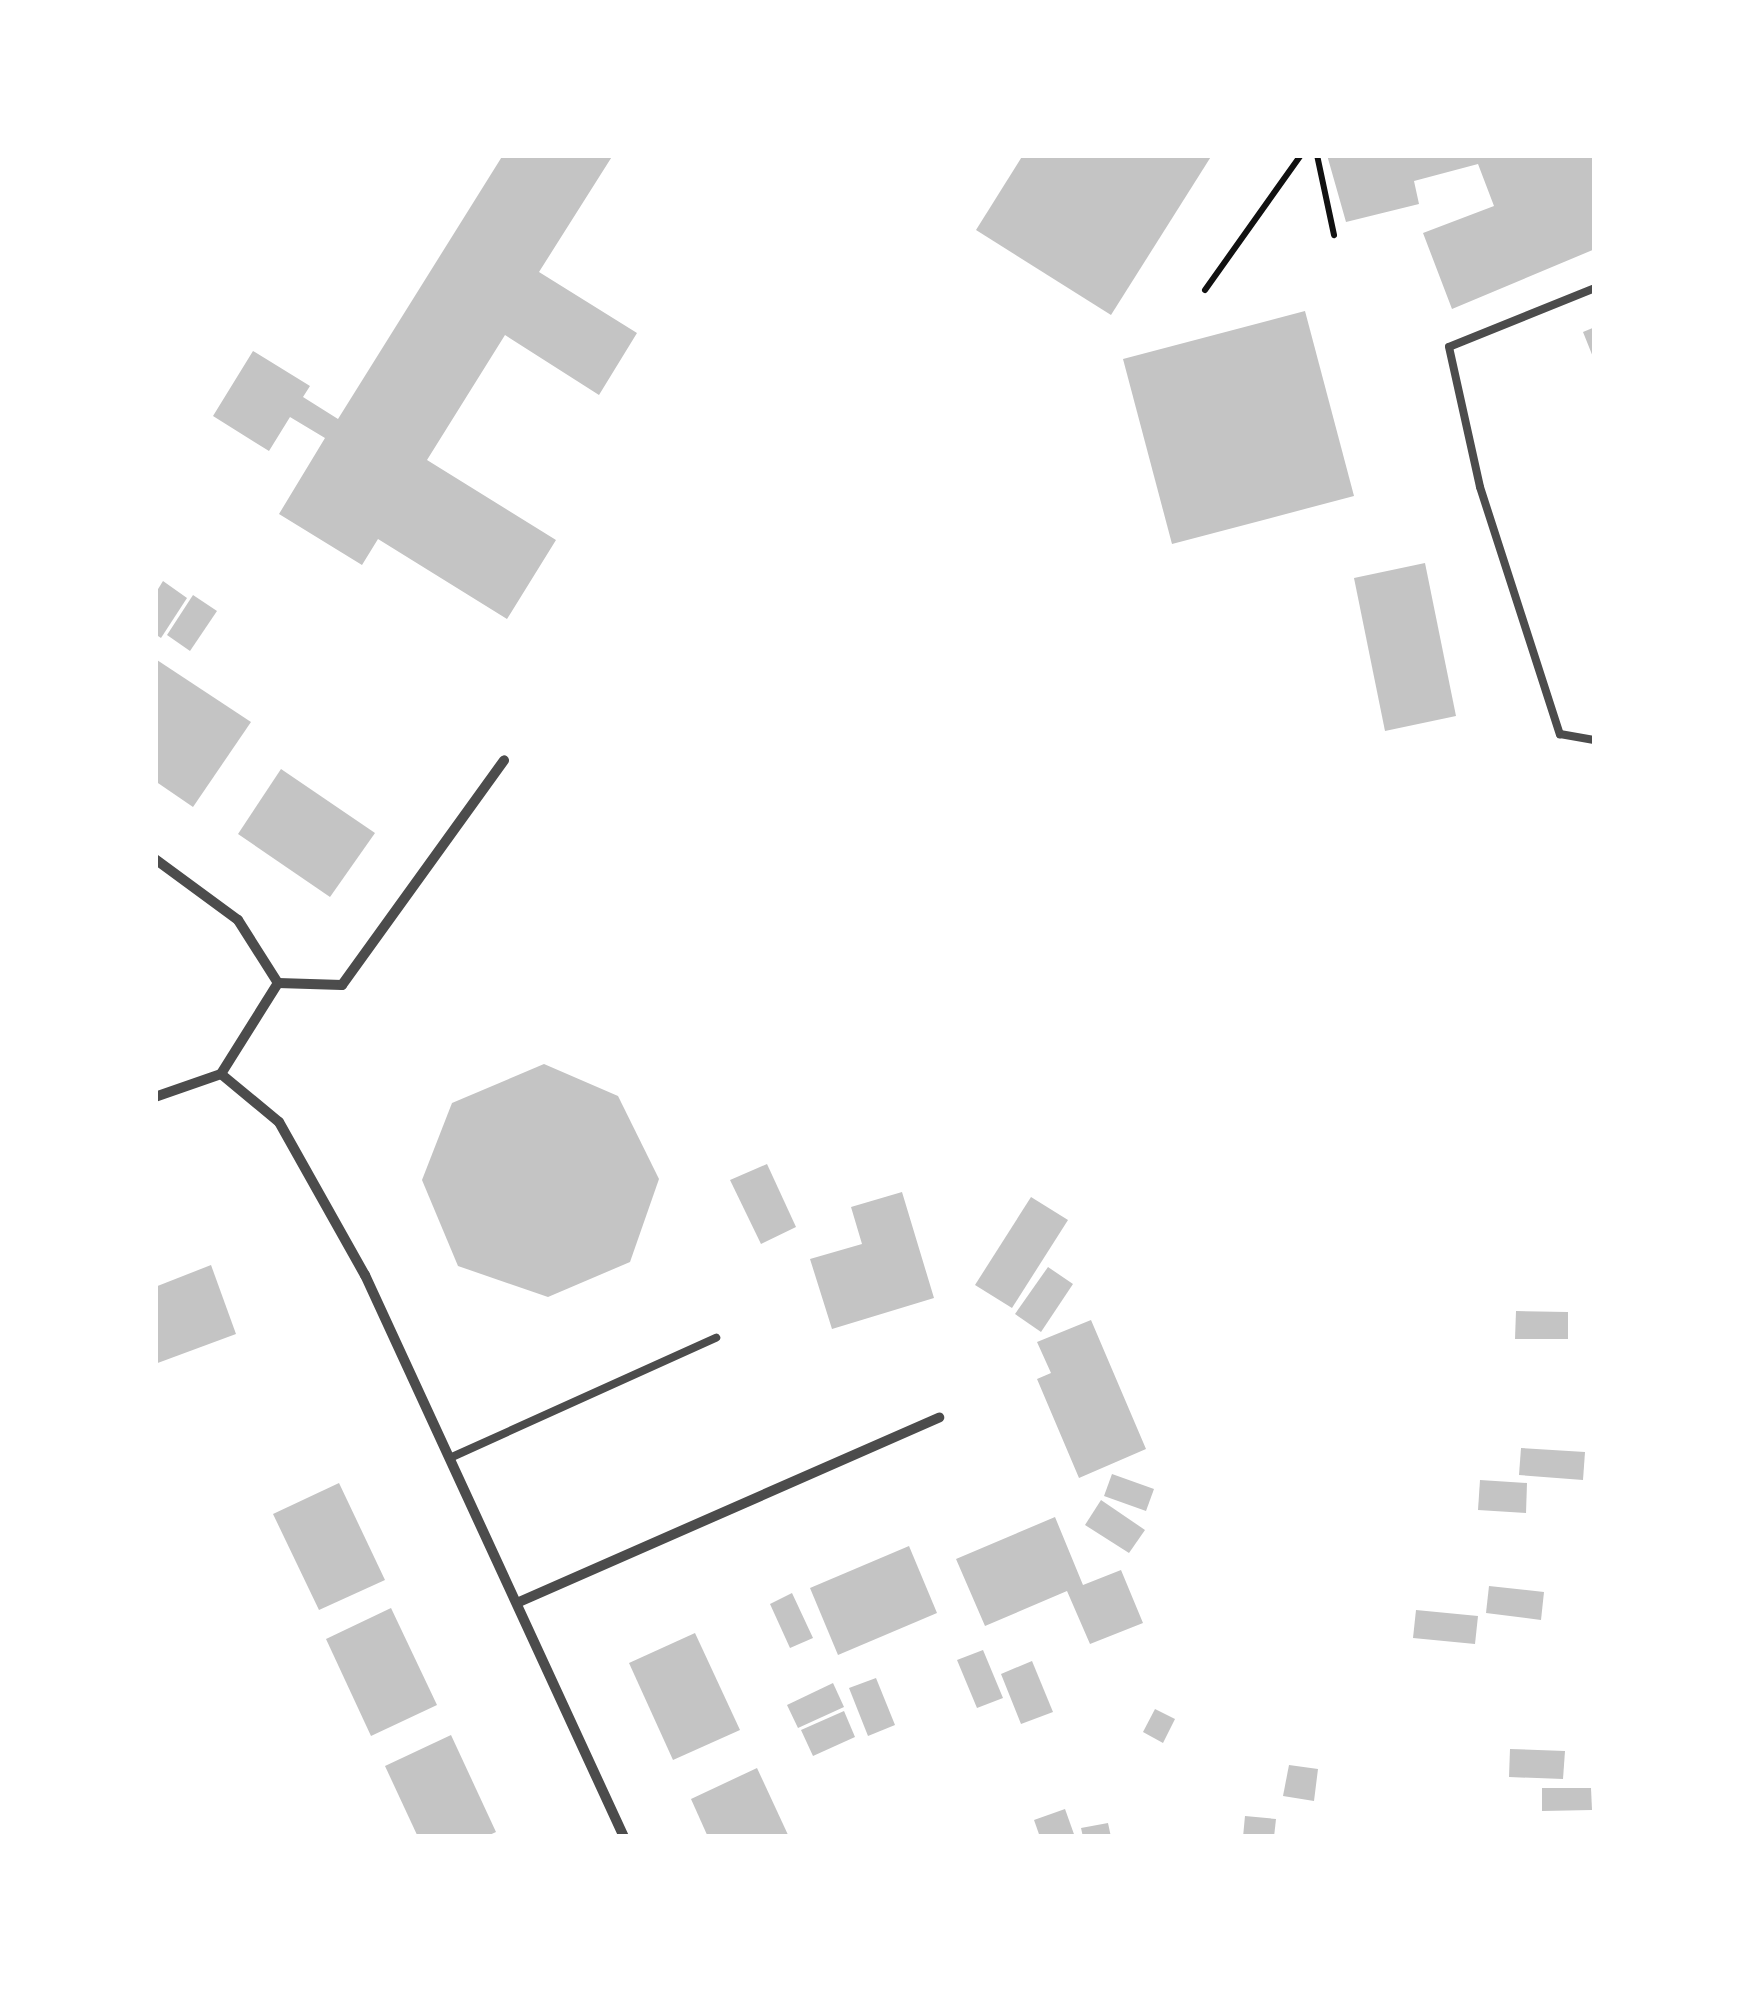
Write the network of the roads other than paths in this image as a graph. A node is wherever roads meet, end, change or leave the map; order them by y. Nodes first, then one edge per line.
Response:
1 (1595, 288) edge
2 (1595, 740) edge
3 (504, 760) dead end
4 (155, 859) edge
5 (278, 984) junction
6 (221, 1074) junction
7 (155, 1097) edge
8 (716, 1338) dead end
9 (939, 1418) dead end
10 (452, 1457) junction
11 (519, 1602) junction
12 (624, 1837) edge

1 - 2 lane
3 - 5 street
4 - 5 street
5 - 6 street
6 - 7 street
6 - 10 street
8 - 10 lane
9 - 11 street
10 - 11 street
11 - 12 street

